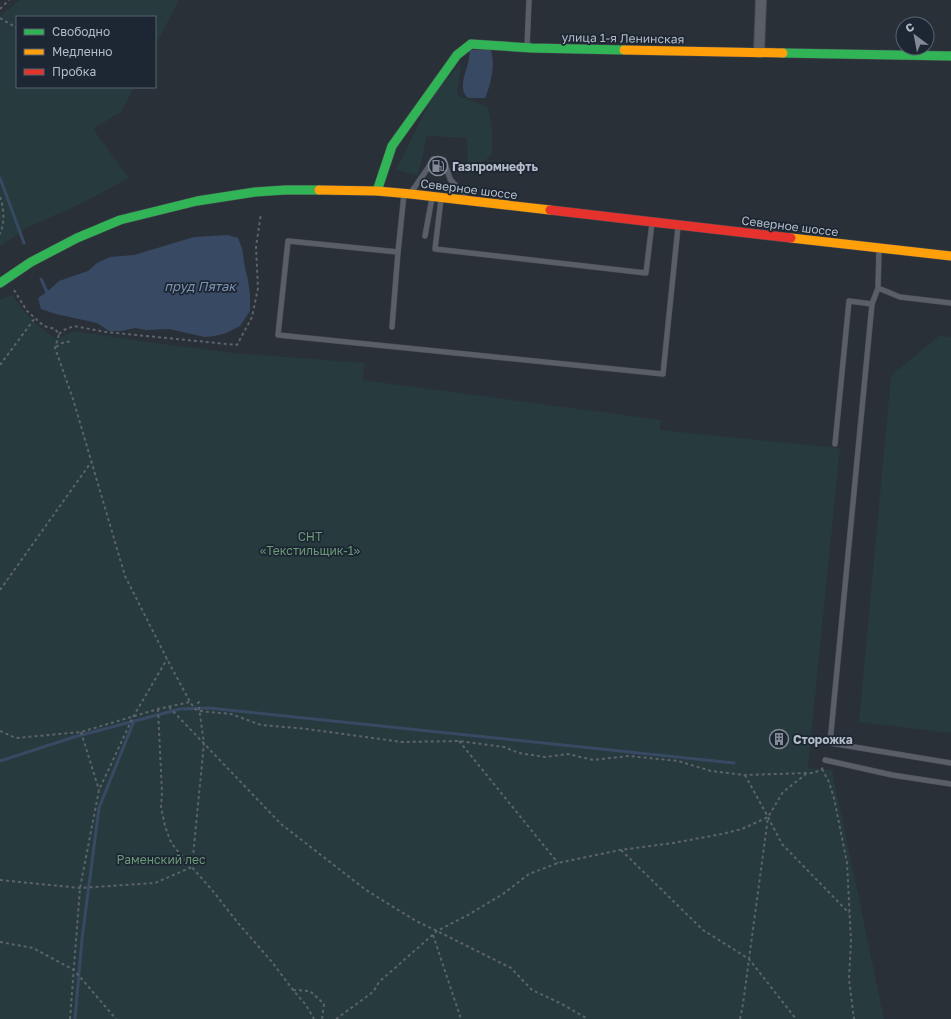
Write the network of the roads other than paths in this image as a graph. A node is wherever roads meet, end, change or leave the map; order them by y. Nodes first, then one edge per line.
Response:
1 (529, 0) edge
2 (761, 0) edge
3 (527, 48) junction
4 (759, 52) junction
5 (951, 56) edge
6 (377, 191) junction
7 (407, 194) junction
8 (436, 197) junction
9 (470, 201) junction
10 (652, 222) junction
11 (678, 225) junction
12 (425, 236) dead end
13 (879, 248) junction
14 (398, 252) junction
15 (951, 256) edge
16 (0, 284) edge
17 (878, 288) junction
18 (951, 303) edge
19 (872, 304) junction
20 (392, 327) dead end
21 (835, 444) dead end
22 (825, 760) dead end
23 (951, 763) edge
24 (951, 784) edge

1 - 3 lane
2 - 4 street
3 - 4 main road, улица 1-я Ленинская
3 - 6 main road, улица 1-я Ленинская
4 - 5 main road, улица 1-я Ленинская
6 - 7 main road, Северное шоссе
6 - 16 main road, Северное шоссе
7 - 8 main road, Северное шоссе
7 - 9 lane
7 - 14 lane
8 - 9 main road, Северное шоссе
8 - 10 lane
8 - 12 lane
9 - 10 main road, Северное шоссе
10 - 11 main road, Северное шоссе
11 - 13 main road, Северное шоссе
11 - 14 lane
13 - 15 main road, Северное шоссе
13 - 17 lane
14 - 20 lane
17 - 18 lane
17 - 19 lane
19 - 21 lane
19 - 23 lane
22 - 24 lane

